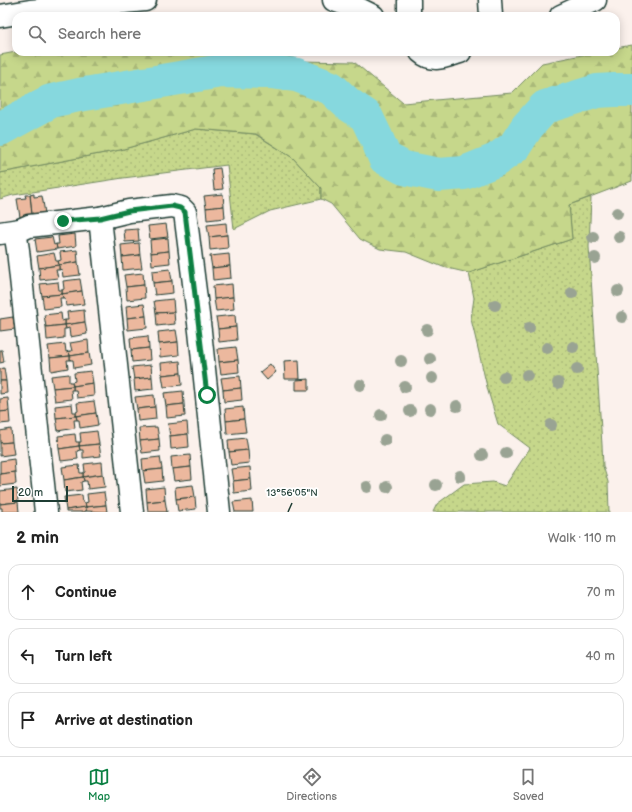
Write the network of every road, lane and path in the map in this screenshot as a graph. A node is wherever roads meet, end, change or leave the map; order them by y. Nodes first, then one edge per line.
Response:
1 (145, 0) edge
2 (334, 0) edge
3 (408, 0) edge
4 (490, 0) edge
5 (595, 0) edge
6 (30, 6) edge
7 (564, 10) edge
8 (364, 12) edge
9 (409, 12) edge
10 (491, 12) edge
11 (0, 16) edge
12 (426, 56) edge
13 (446, 56) edge
14 (100, 218) junction
15 (7, 232) edge
16 (46, 512) edge
17 (132, 512) edge
18 (219, 512) edge

1 - 6 street
2 - 8 street
3 - 9 street
4 - 10 street
5 - 7 street
6 - 11 street
12 - 13 street
14 - 15 street
14 - 17 street
14 - 18 street
15 - 16 street

